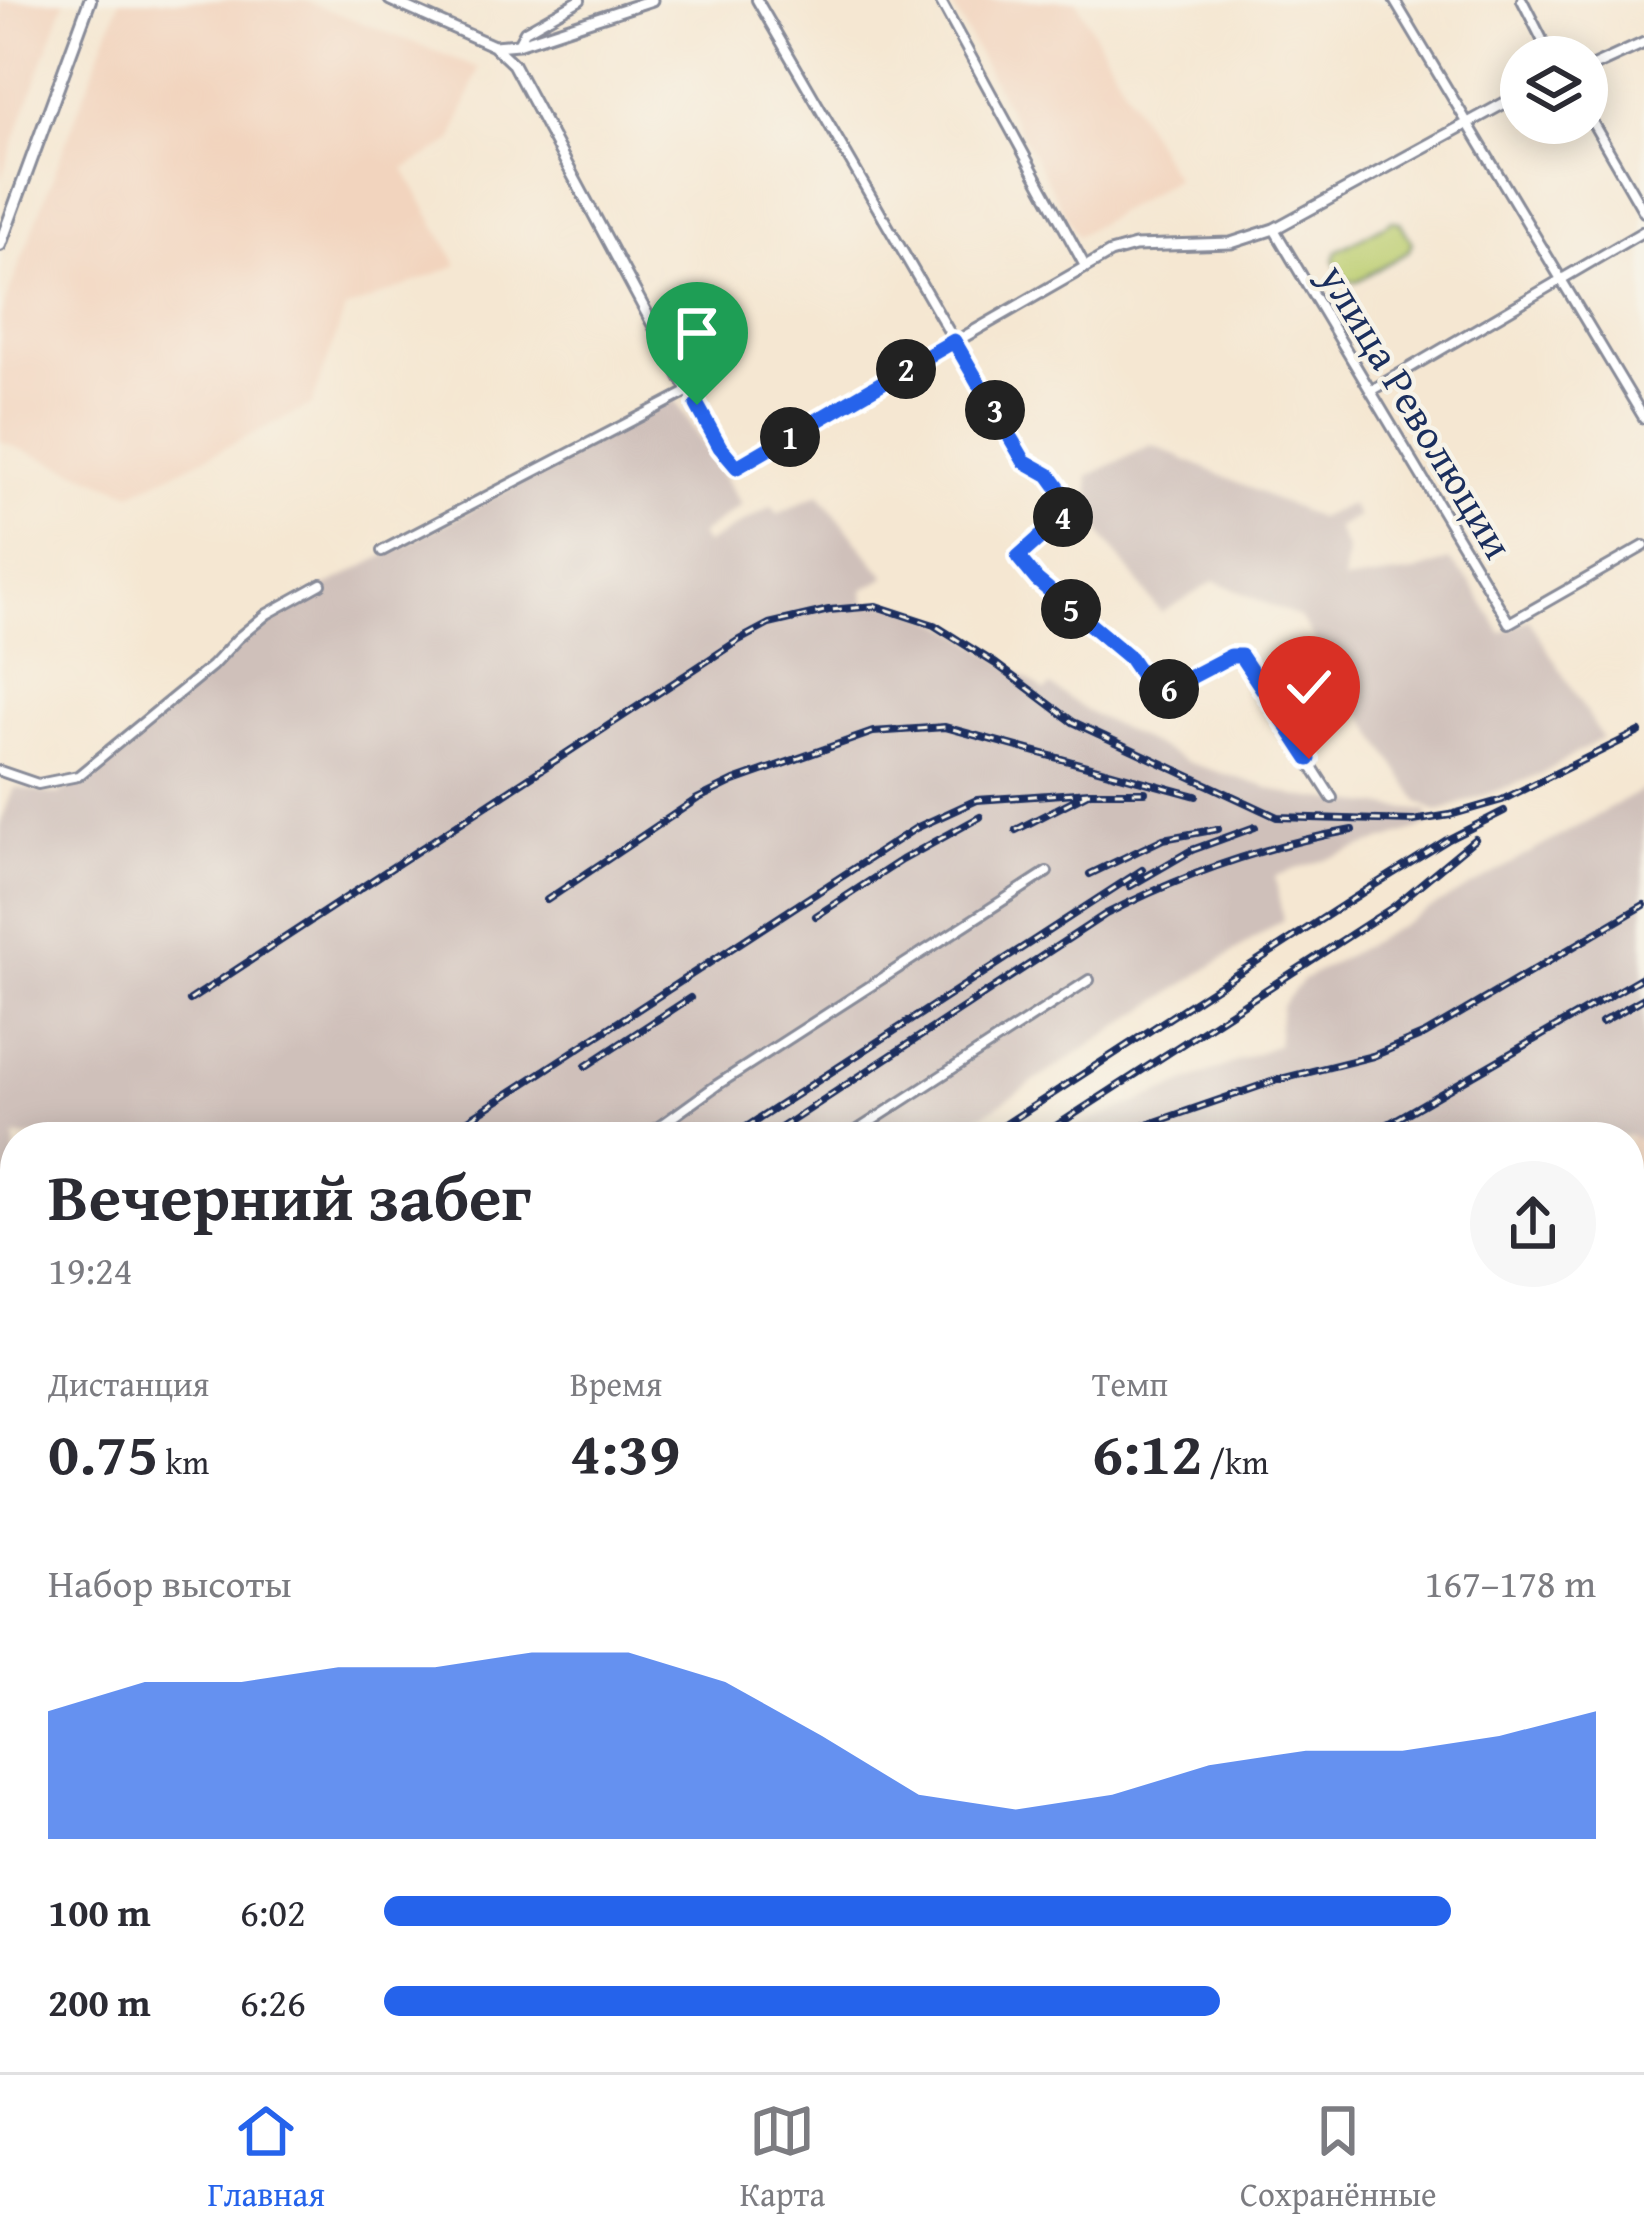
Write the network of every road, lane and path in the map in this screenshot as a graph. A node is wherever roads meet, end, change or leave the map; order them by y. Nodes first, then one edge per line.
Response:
1 (90, 0) edge
2 (390, 0) edge
3 (580, 0) edge
4 (652, 0) edge
5 (757, 0) edge
6 (940, 0) edge
7 (1394, 0) edge
8 (1522, 0) edge
9 (1540, 36) edge
10 (1644, 43) edge
11 (518, 44) junction
12 (494, 46) junction
13 (1608, 59) edge
14 (1500, 105) edge
15 (1468, 123) junction
16 (1605, 144) edge
17 (1644, 212) edge
18 (1274, 229) junction
19 (1644, 231) edge
20 (0, 245) edge
21 (1084, 266) junction
22 (1561, 278) junction
23 (954, 341) junction
24 (1372, 390) junction
25 (688, 391) junction
26 (1644, 418) edge
27 (1644, 546) edge
28 (382, 551) dead end
29 (321, 584) dead end
30 (0, 771) edge
31 (1331, 798) dead end
32 (1047, 872) dead end
33 (1089, 980) dead end
34 (666, 1122) edge
35 (871, 1122) edge

1 - 20 main road
2 - 12 street
3 - 11 street
4 - 11 street
5 - 23 street
6 - 21 street
7 - 15 street
8 - 9 street
10 - 13 street
11 - 12 street
12 - 25 street
14 - 15 street
15 - 18 street
15 - 22 street
16 - 17 street
18 - 21 street
18 - 24 street, улица Революции
19 - 22 street
21 - 23 street
22 - 24 street
22 - 26 street
23 - 25 street
23 - 31 street
24 - 27 street, улица Революции
25 - 28 street
29 - 30 street
32 - 34 street
33 - 35 street

